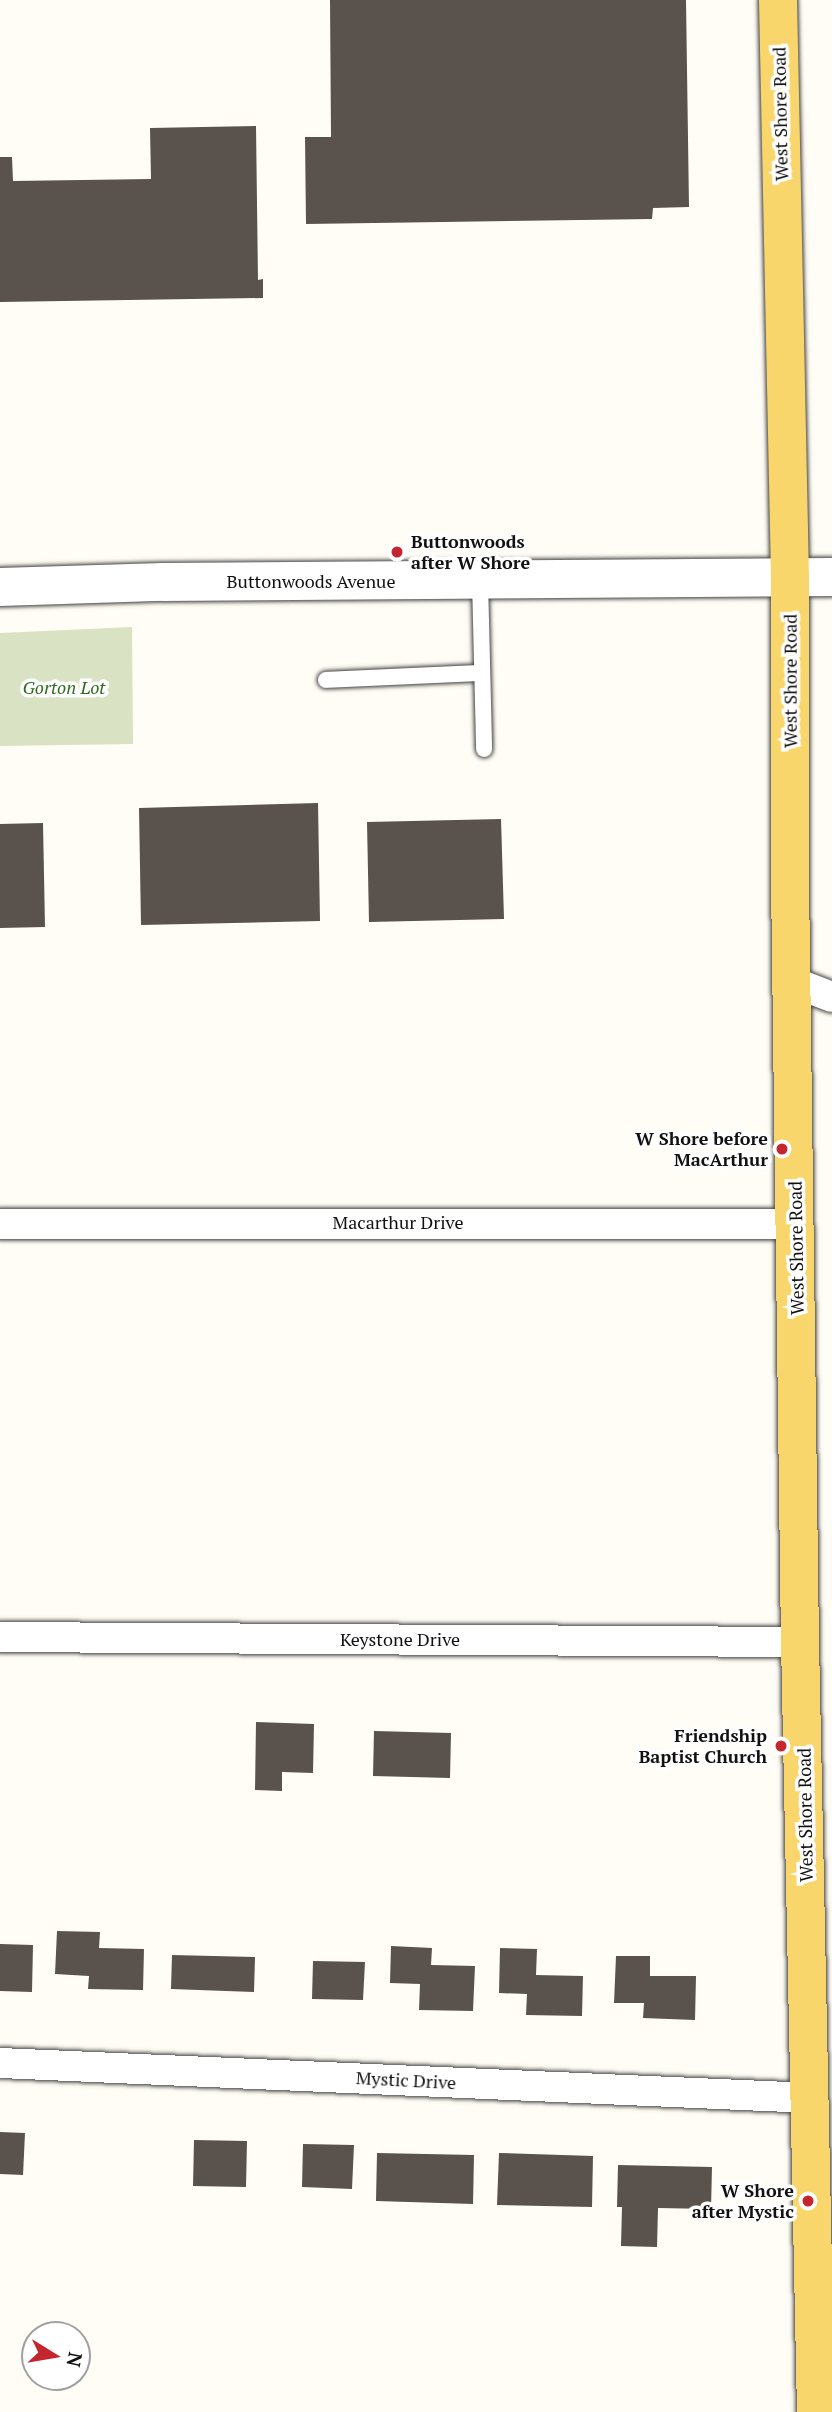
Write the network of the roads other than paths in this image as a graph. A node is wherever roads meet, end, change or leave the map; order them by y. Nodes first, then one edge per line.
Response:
1 (778, 0) edge
2 (832, 577) edge
3 (790, 578) junction
4 (480, 580) junction
5 (0, 587) edge
6 (482, 673) junction
7 (326, 680) dead end
8 (484, 749) dead end
9 (793, 982) junction
10 (832, 997) edge
11 (0, 1224) edge
12 (796, 1224) junction
13 (0, 1637) edge
14 (800, 1642) junction
15 (0, 2063) edge
16 (812, 2098) junction
17 (821, 2148) edge
18 (816, 2412) edge

1 - 3 main road, West Shore Road
2 - 3 street, Buttonwoods Avenue
3 - 4 street, Buttonwoods Avenue
3 - 9 main road, West Shore Road
4 - 5 street, Buttonwoods Avenue
4 - 6 lane
6 - 7 lane
6 - 8 lane
9 - 10 street
9 - 12 main road, West Shore Road
11 - 12 street, Macarthur Drive
12 - 14 main road, West Shore Road
13 - 14 street, Keystone Drive
14 - 16 main road, West Shore Road
15 - 16 street, Mystic Drive
16 - 17 main road, West Shore Road
17 - 18 main road, West Shore Road

